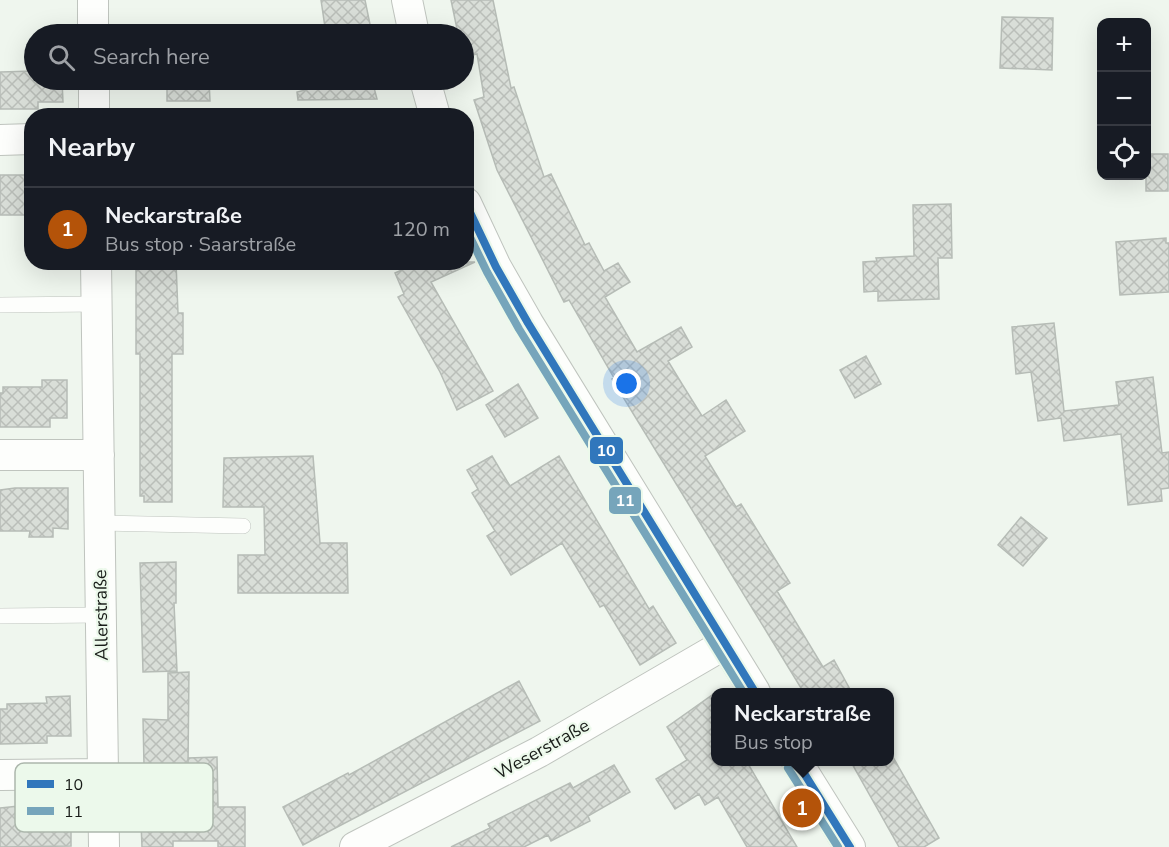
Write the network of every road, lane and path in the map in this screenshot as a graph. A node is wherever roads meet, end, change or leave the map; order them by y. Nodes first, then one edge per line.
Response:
1 (93, 0) edge
2 (407, 0) edge
3 (93, 24) edge
4 (412, 24) edge
5 (94, 90) edge
6 (428, 90) edge
7 (94, 108) edge
8 (433, 108) edge
9 (24, 139) edge
10 (0, 140) edge
11 (474, 220) edge
12 (96, 270) edge
13 (97, 304) junction
14 (0, 305) edge
15 (0, 455) edge
16 (99, 455) junction
17 (100, 523) junction
18 (243, 526) dead end
19 (100, 615) junction
20 (0, 616) edge
21 (725, 644) junction
22 (752, 688) edge
23 (103, 763) edge
24 (799, 766) edge
25 (0, 775) edge
26 (15, 775) edge
27 (104, 832) edge
28 (104, 847) edge
29 (355, 847) edge
30 (850, 847) edge

1 - 3 street
2 - 4 street
5 - 7 street
6 - 8 street
9 - 10 street
11 - 21 street
12 - 13 street, Allerstraße
13 - 14 lane
13 - 16 street, Allerstraße
15 - 16 street
16 - 17 street, Allerstraße
17 - 18 lane
17 - 19 street, Allerstraße
19 - 20 lane
19 - 23 street, Allerstraße
21 - 22 street
21 - 29 street, Weserstraße
24 - 30 street
25 - 26 street
27 - 28 street, Allerstraße

